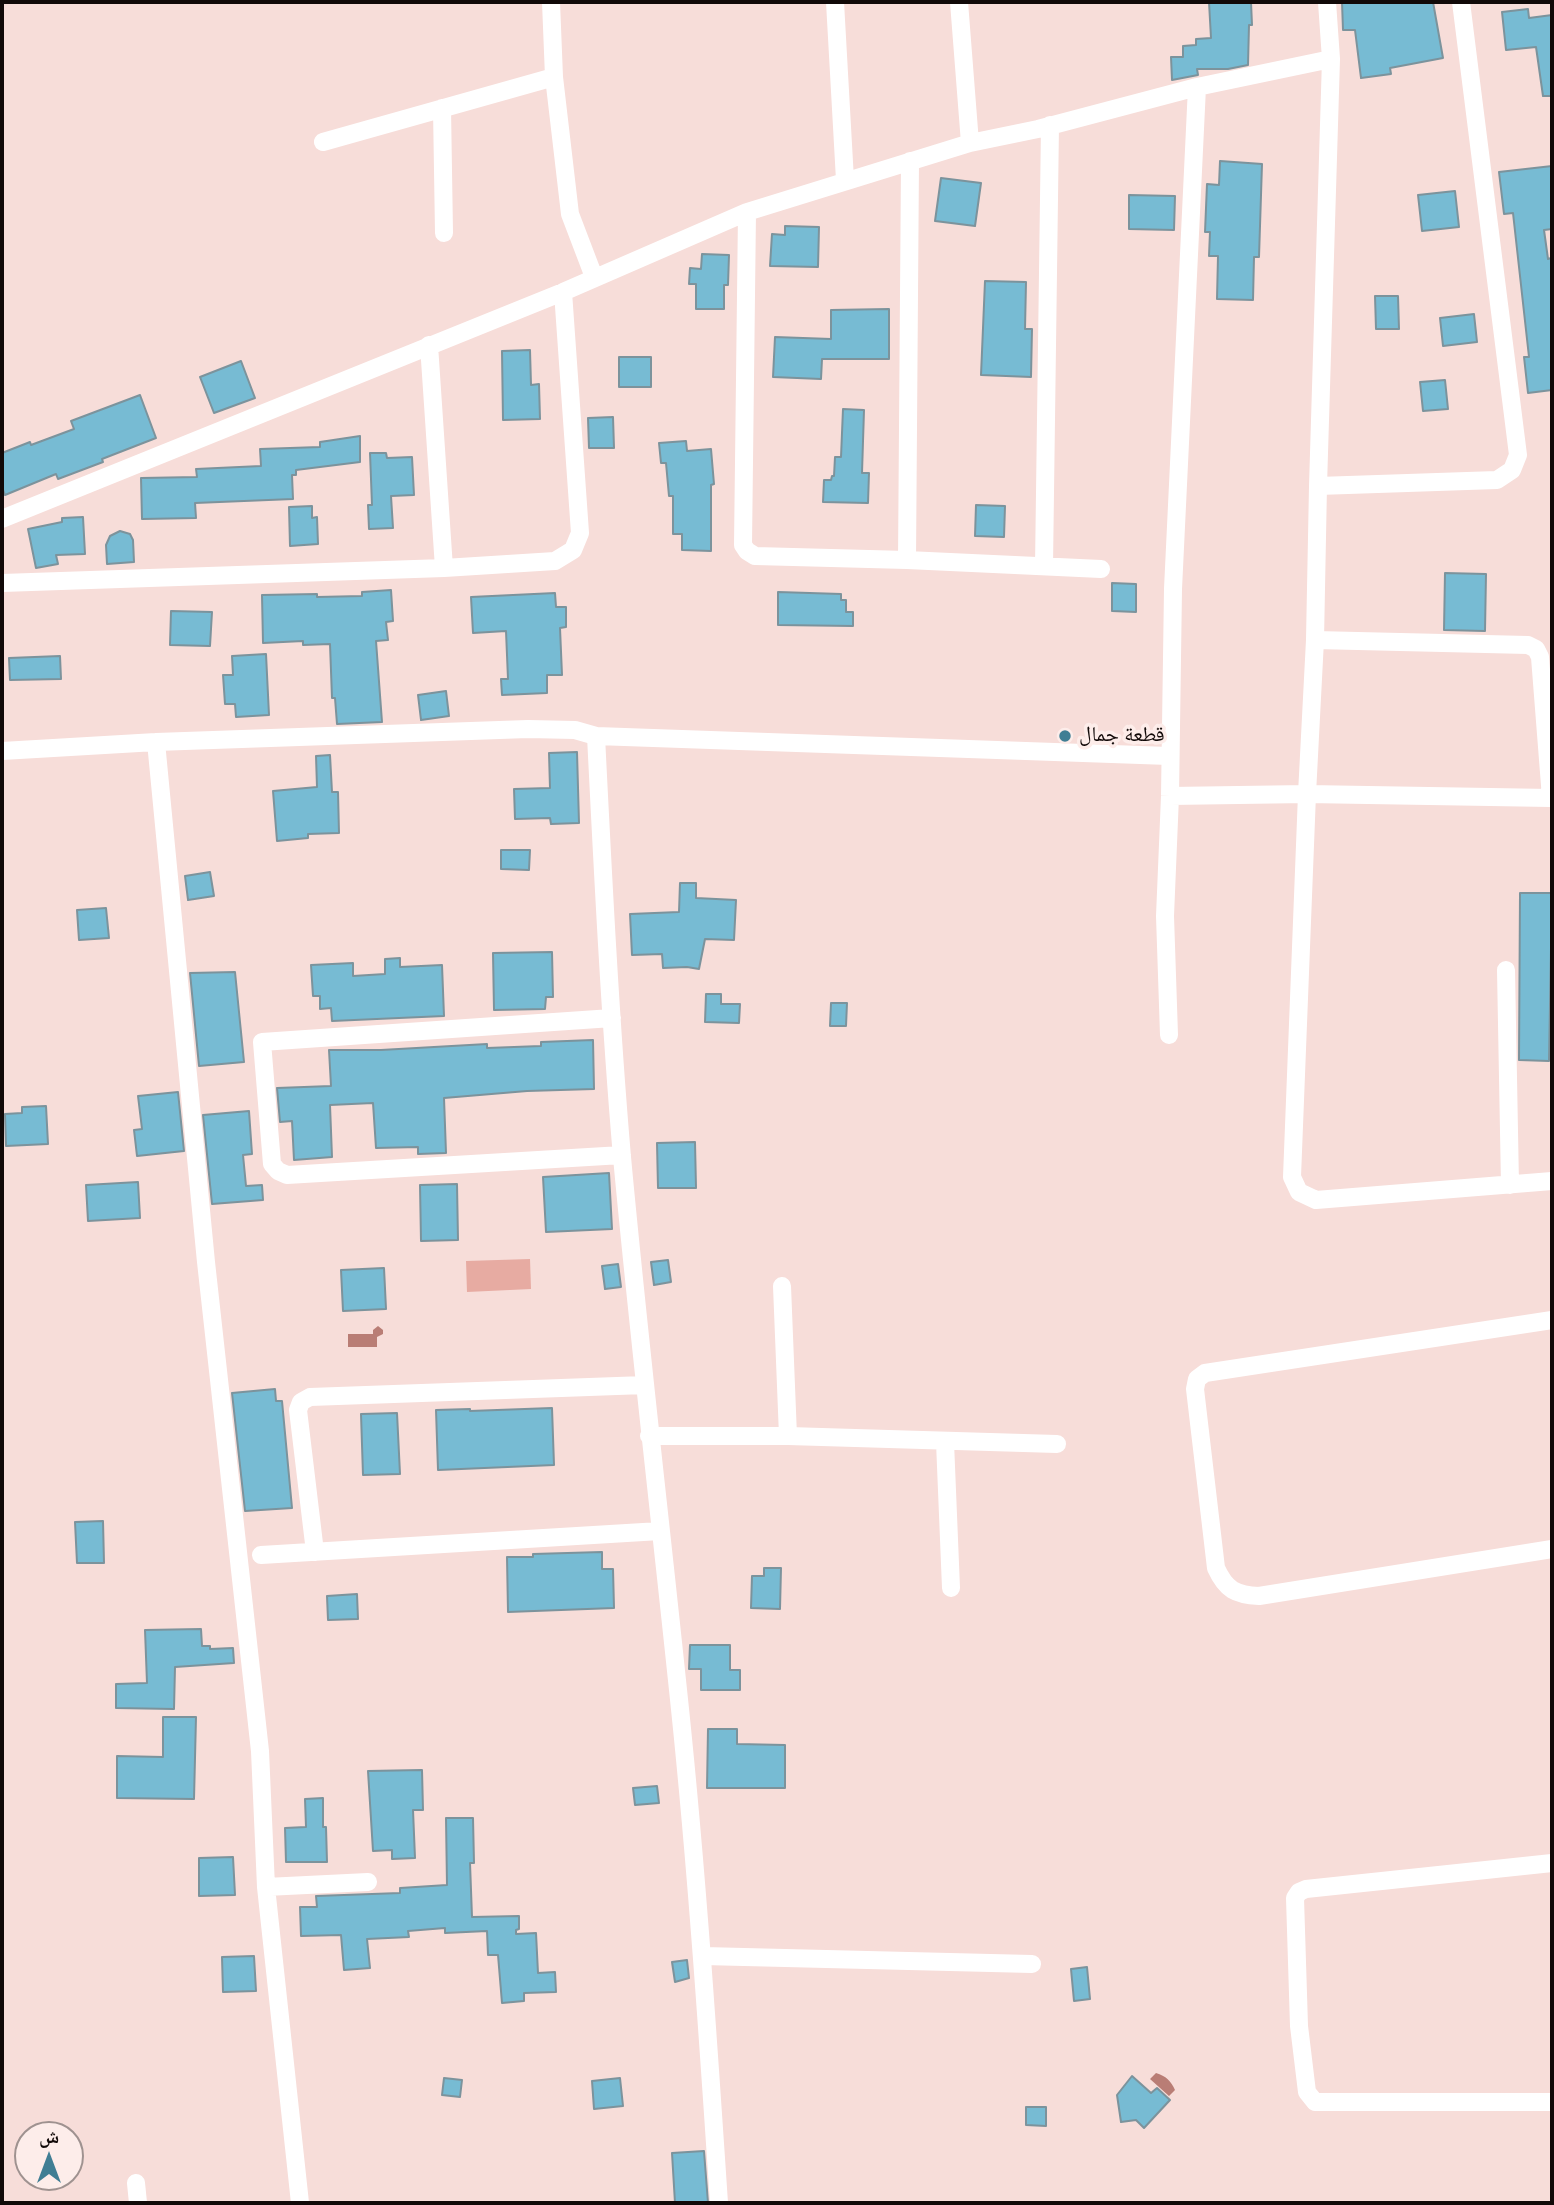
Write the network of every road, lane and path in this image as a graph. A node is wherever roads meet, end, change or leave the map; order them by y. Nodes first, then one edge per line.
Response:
1 (551, 2) edge
2 (835, 2) edge
3 (959, 2) edge
4 (1327, 2) edge
5 (1461, 2) edge
6 (1331, 59) junction
7 (554, 77) junction
8 (1197, 87) junction
9 (442, 108) junction
10 (1050, 125) junction
11 (323, 142) dead end
12 (970, 143) junction
13 (910, 161) junction
14 (845, 180) junction
15 (747, 212) junction
16 (444, 233) dead end
17 (594, 277) junction
18 (563, 292) junction
19 (429, 345) junction
20 (1318, 486) junction
21 (2, 519) edge
22 (907, 560) junction
23 (1044, 566) junction
24 (444, 568) junction
25 (1101, 569) dead end
26 (2, 583) edge
27 (1315, 640) junction
28 (596, 736) junction
29 (156, 742) junction
30 (2, 751) edge
31 (1169, 756) junction
32 (1307, 794) junction
33 (1170, 796) junction
34 (1551, 798) edge
35 (1552, 803) edge
36 (1506, 970) dead end
37 (612, 1018) junction
38 (1169, 1035) dead end
39 (622, 1155) junction
40 (1552, 1181) edge
41 (1510, 1185) junction
42 (782, 1286) dead end
43 (1552, 1320) edge
44 (645, 1385) junction
45 (649, 1436) junction
46 (788, 1436) junction
47 (945, 1442) junction
48 (1057, 1444) dead end
49 (660, 1531) junction
50 (1552, 1549) edge
51 (315, 1552) junction
52 (261, 1555) dead end
53 (951, 1588) dead end
54 (1552, 1863) edge
55 (368, 1882) dead end
56 (266, 1887) junction
57 (702, 1956) junction
58 (1032, 1964) dead end
59 (1552, 2102) edge
60 (136, 2183) dead end
61 (138, 2203) edge
62 (300, 2203) edge
63 (719, 2203) edge

1 - 7 street
2 - 14 street
3 - 12 street
4 - 6 street
5 - 20 street
6 - 8 street
6 - 20 street
7 - 9 street
7 - 17 street
8 - 10 street
8 - 31 street
9 - 11 street
9 - 16 street
10 - 12 street
10 - 23 street
12 - 13 street
13 - 14 street
13 - 22 street
14 - 15 street
15 - 17 street
15 - 22 street
17 - 18 street
18 - 19 street
18 - 24 street
19 - 21 street
19 - 24 street
20 - 27 street
22 - 23 street
23 - 25 street
24 - 26 street
27 - 32 street
27 - 34 street
28 - 29 street
28 - 31 street
28 - 37 street
29 - 30 street
29 - 56 street
31 - 33 street
32 - 33 street
32 - 34 street
32 - 41 street
33 - 38 street
34 - 35 street
36 - 41 street
37 - 39 street
37 - 39 street
39 - 44 street
40 - 41 street
42 - 46 street
43 - 50 street
44 - 45 street
44 - 51 street
45 - 46 street
45 - 49 street
46 - 47 street
47 - 48 street
47 - 53 street
49 - 51 street
49 - 57 street
51 - 52 street
54 - 59 street
55 - 56 street
56 - 62 street
57 - 58 street
57 - 63 street
60 - 61 street

